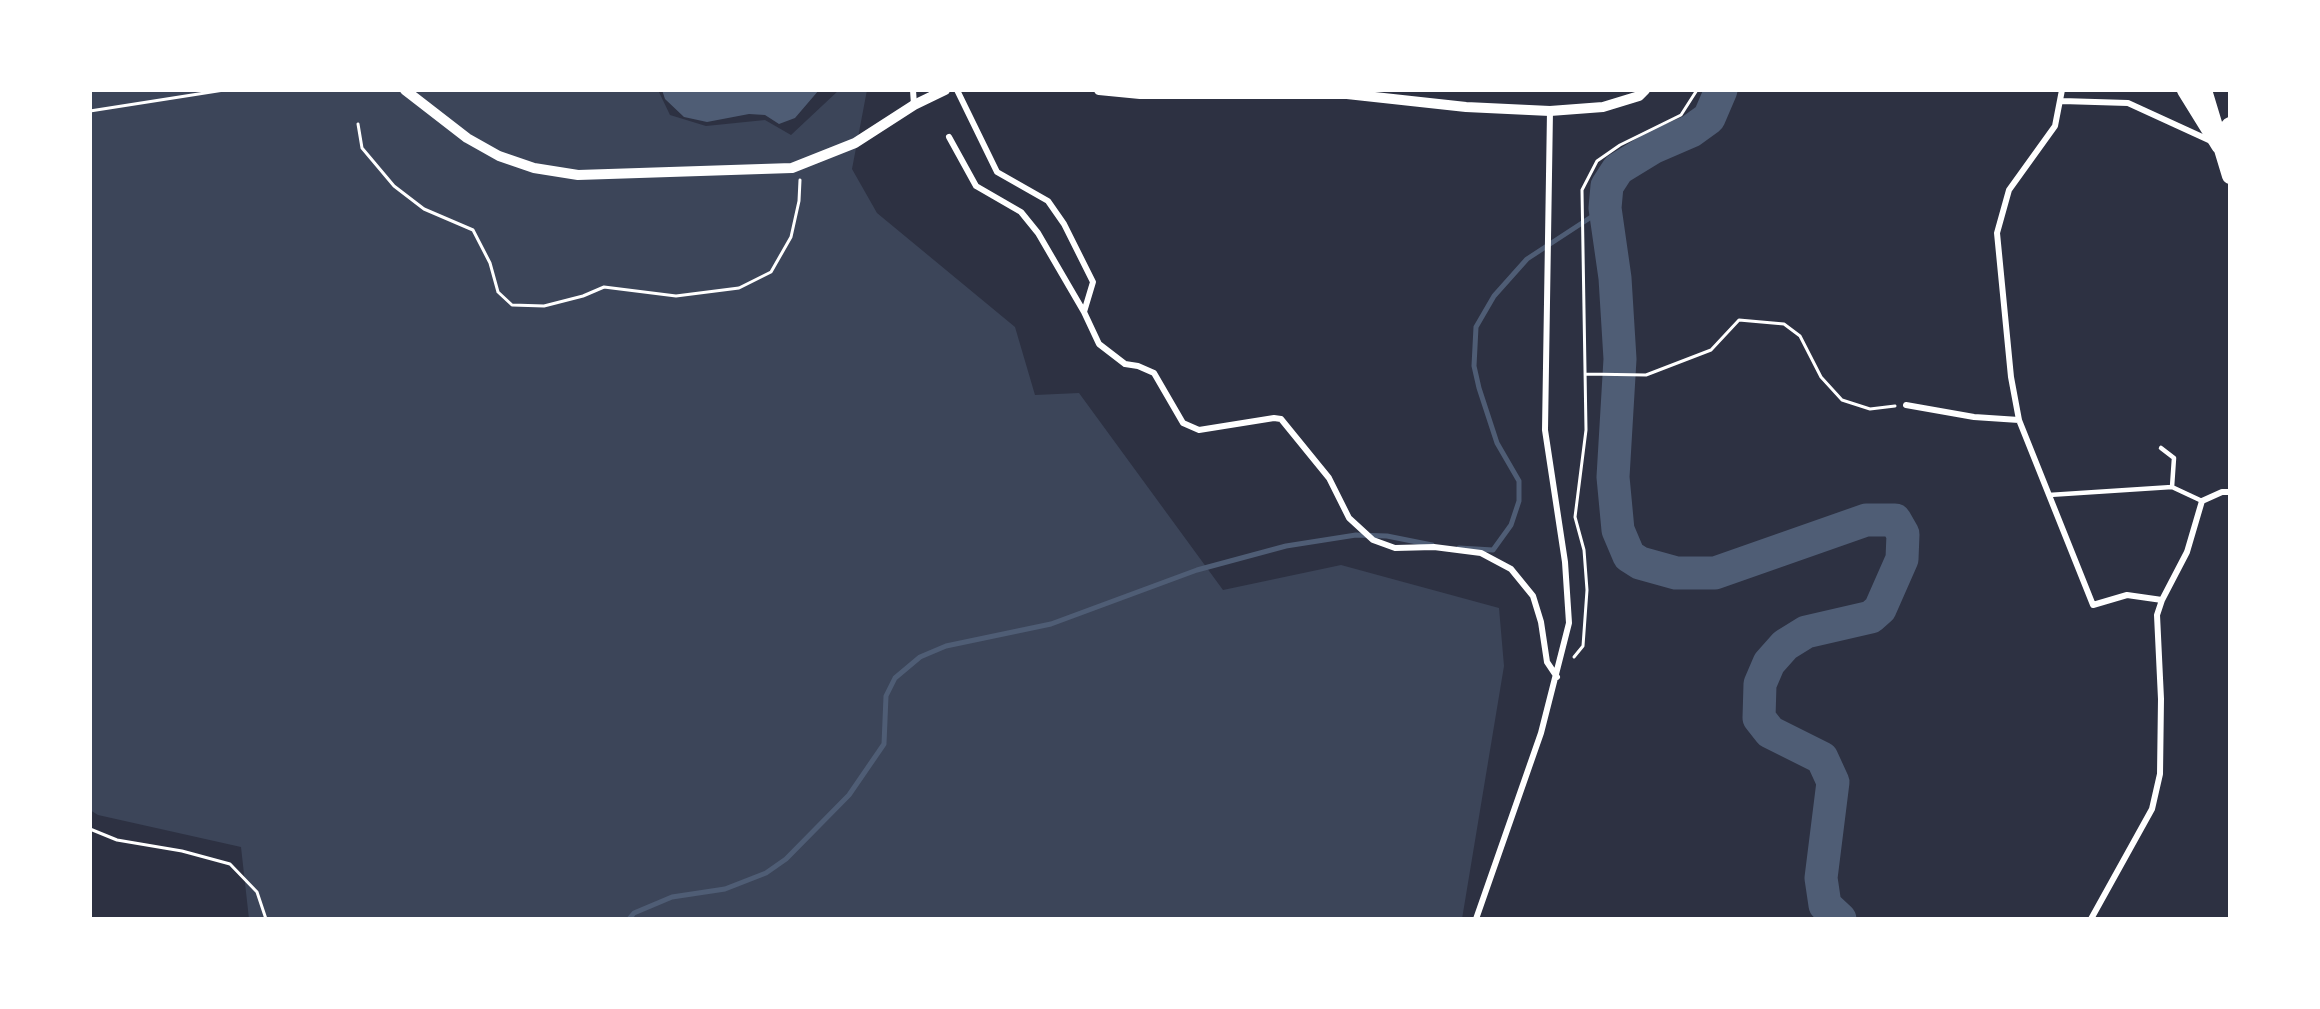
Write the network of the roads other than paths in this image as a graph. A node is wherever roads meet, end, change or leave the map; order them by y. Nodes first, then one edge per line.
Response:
1 (405, 90) edge
2 (913, 90) edge
3 (945, 90) edge
4 (957, 90) edge
5 (1099, 90) edge
6 (1645, 90) edge
7 (2062, 90) edge
8 (2186, 90) edge
9 (2204, 90) edge
10 (2062, 100) junction
11 (915, 105) junction
12 (1550, 111) junction
13 (2230, 126) edge
14 (949, 137) dead end
15 (2220, 145) junction
16 (2230, 176) edge
17 (1084, 312) junction
18 (1906, 405) road end
19 (2019, 420) junction
20 (2161, 448) dead end
21 (2172, 487) junction
22 (2230, 492) edge
23 (2049, 495) junction
24 (2202, 501) junction
25 (2162, 600) junction
26 (1557, 677) junction
27 (1476, 919) edge
28 (2091, 919) edge

1 - 11 street
2 - 11 street
3 - 11 street
4 - 17 street
5 - 12 street
6 - 12 street
7 - 10 street
8 - 15 highway
9 - 15 highway
10 - 15 street
10 - 19 street
12 - 26 street
13 - 15 highway
14 - 17 street
15 - 16 highway
17 - 26 street
18 - 19 street
19 - 23 street
20 - 21 lane
21 - 23 lane
21 - 24 lane
22 - 24 street
23 - 25 street
24 - 25 street
25 - 28 street
26 - 27 street

